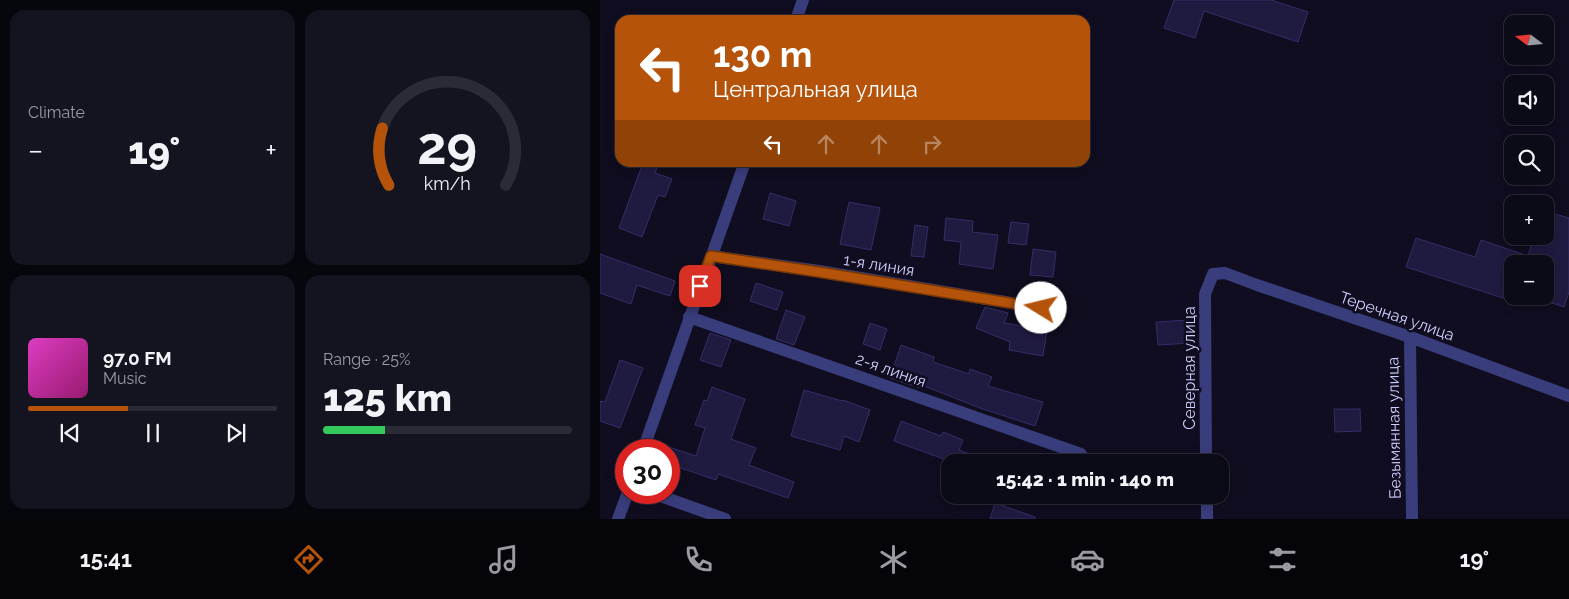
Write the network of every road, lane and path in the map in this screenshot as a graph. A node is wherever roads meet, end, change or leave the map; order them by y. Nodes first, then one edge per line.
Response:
1 (803, 0) edge
2 (798, 15) edge
3 (743, 167) edge
4 (711, 256) junction
5 (1213, 274) joint
6 (1041, 308) dead end
7 (689, 317) junction
8 (1410, 336) junction
9 (1569, 396) edge
10 (647, 439) edge
11 (1081, 454) dead end
12 (1206, 454) edge
13 (680, 503) edge
14 (624, 504) edge
15 (1206, 504) edge
16 (618, 519) edge
17 (725, 519) edge
18 (1207, 519) edge
19 (1412, 519) edge

1 - 2 street
3 - 4 street
4 - 6 street, 1-я линия
4 - 7 street
5 - 8 street, Теречная улица
5 - 12 street, Северная улица
7 - 10 street
7 - 11 street, 2-я линия
8 - 9 street, Теречная улица
8 - 19 street, Безымянная улица
13 - 17 street
14 - 16 street
15 - 18 street

